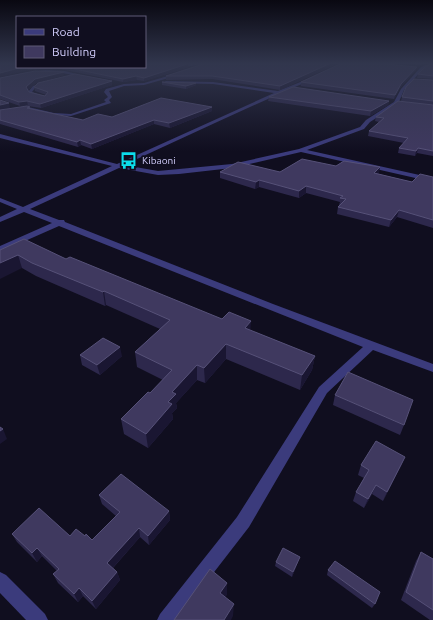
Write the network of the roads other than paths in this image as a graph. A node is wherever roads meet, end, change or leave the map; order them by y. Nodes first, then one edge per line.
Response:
1 (31, 93) edge
2 (107, 93) edge
3 (281, 93) edge
4 (401, 93) edge
5 (46, 98) edge
6 (389, 102) edge
7 (396, 103) junction
8 (10, 104) edge
9 (403, 104) edge
10 (18, 108) junction
11 (0, 112) edge
12 (0, 136) edge
13 (301, 150) junction
14 (119, 166) junction
15 (433, 180) edge
16 (0, 200) edge
17 (24, 209) junction
18 (0, 220) edge
19 (61, 222) junction
20 (0, 249) edge
21 (372, 346) junction
22 (433, 368) edge
23 (0, 581) edge
24 (39, 620) edge
25 (166, 620) edge

1 - 5 street
2 - 10 street
3 - 14 street
4 - 7 street
6 - 7 street
7 - 9 street
7 - 13 street
8 - 10 street
10 - 11 street
12 - 14 street
13 - 14 street
13 - 15 street
14 - 17 street
16 - 17 street
17 - 18 street
17 - 19 street
19 - 20 street
19 - 21 street
21 - 22 street
21 - 25 street
23 - 24 street

